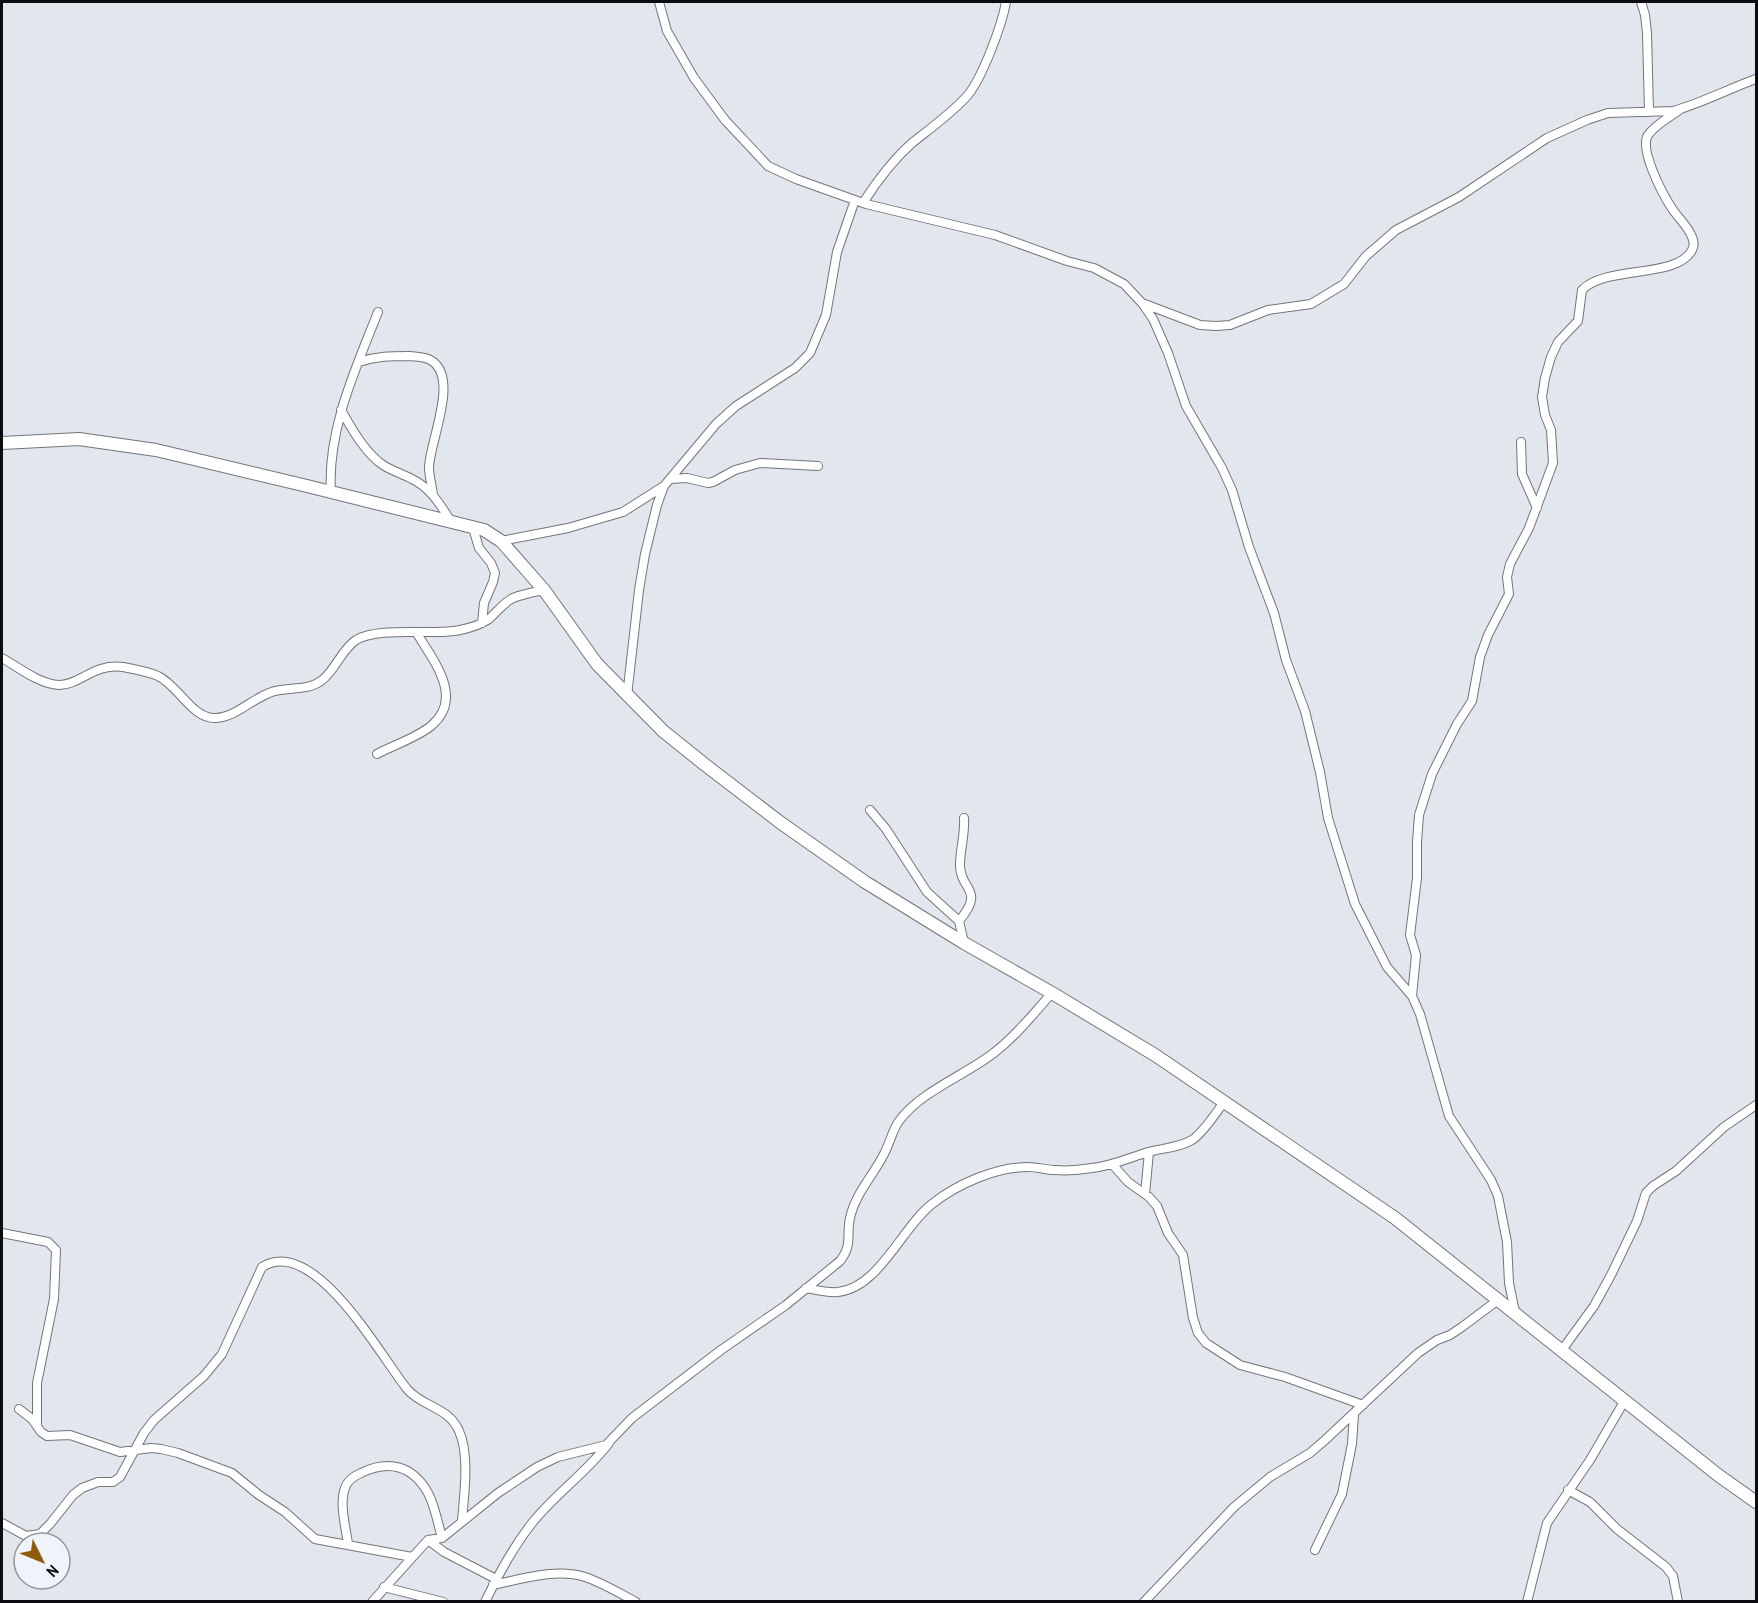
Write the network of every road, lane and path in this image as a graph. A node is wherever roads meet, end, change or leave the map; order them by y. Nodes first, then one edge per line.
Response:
1 (659, 2) edge
2 (1006, 2) edge
3 (1641, 2) edge
4 (1756, 79) edge
5 (1681, 109) junction
6 (1649, 112) junction
7 (859, 202) junction
8 (1142, 303) junction
9 (378, 312) dead end
10 (359, 362) junction
11 (341, 410) junction
12 (1521, 442) dead end
13 (2, 443) edge
14 (818, 466) dead end
15 (667, 483) junction
16 (331, 492) junction
17 (433, 495) junction
18 (1537, 508) junction
19 (452, 523) junction
20 (473, 528) junction
21 (501, 542) junction
22 (544, 590) junction
23 (482, 622) junction
24 (416, 632) junction
25 (2, 658) edge
26 (627, 696) junction
27 (377, 754) dead end
28 (870, 810) dead end
29 (964, 818) dead end
30 (959, 921) junction
31 (964, 943) junction
32 (1052, 993) junction
33 (1412, 996) junction
34 (1224, 1102) junction
35 (1756, 1105) edge
36 (1149, 1152) junction
37 (1113, 1166) junction
38 (1146, 1194) junction
39 (2, 1233) edge
40 (806, 1288) junction
41 (1498, 1300) junction
42 (1515, 1312) junction
43 (1562, 1350) junction
44 (1625, 1400) junction
45 (1363, 1405) junction
46 (19, 1409) dead end
47 (1354, 1415) junction
48 (37, 1426) junction
49 (613, 1438) junction
50 (132, 1452) junction
51 (1568, 1490) junction
52 (1756, 1502) edge
53 (462, 1521) junction
54 (2, 1523) edge
55 (442, 1538) junction
56 (428, 1540) junction
57 (348, 1544) junction
58 (1315, 1550) dead end
59 (412, 1557) junction
60 (495, 1582) junction
61 (384, 1587) junction
62 (372, 1602) edge
63 (443, 1602) edge
64 (484, 1602) edge
65 (636, 1602) edge
66 (1144, 1602) edge
67 (1527, 1602) edge
68 (1678, 1602) edge

1 - 7 street
2 - 7 street
3 - 6 street
4 - 5 street
5 - 6 street
5 - 18 street
6 - 8 street
7 - 8 street
7 - 15 street
8 - 33 street
9 - 10 street
10 - 11 street
10 - 17 street
11 - 16 street
11 - 17 street
12 - 18 street
13 - 16 street
14 - 15 street
15 - 21 street
15 - 26 street
16 - 19 street
17 - 19 street
18 - 33 street
19 - 20 street
20 - 21 street
20 - 23 street
21 - 22 street
22 - 23 street
22 - 26 street
23 - 24 street
24 - 25 street
24 - 27 street
26 - 31 street
28 - 30 street
29 - 30 street
30 - 31 street
31 - 32 street
32 - 34 street
32 - 40 street
33 - 42 street
34 - 36 street
34 - 41 street
35 - 43 street
36 - 37 street
36 - 38 street
37 - 38 street
37 - 40 street
38 - 45 street
39 - 48 street
40 - 49 street
41 - 42 street
41 - 45 street
42 - 43 street
43 - 44 street
44 - 51 street
44 - 52 street
45 - 47 street
46 - 48 street
47 - 58 street
47 - 66 street
48 - 50 street
49 - 53 street
49 - 60 street
50 - 53 street
50 - 54 street
50 - 57 street
51 - 67 street
51 - 68 street
53 - 55 street
55 - 56 street
55 - 57 street
56 - 59 street
56 - 60 street
57 - 59 street
59 - 61 street
60 - 64 street
60 - 65 street
61 - 62 street
61 - 63 street

